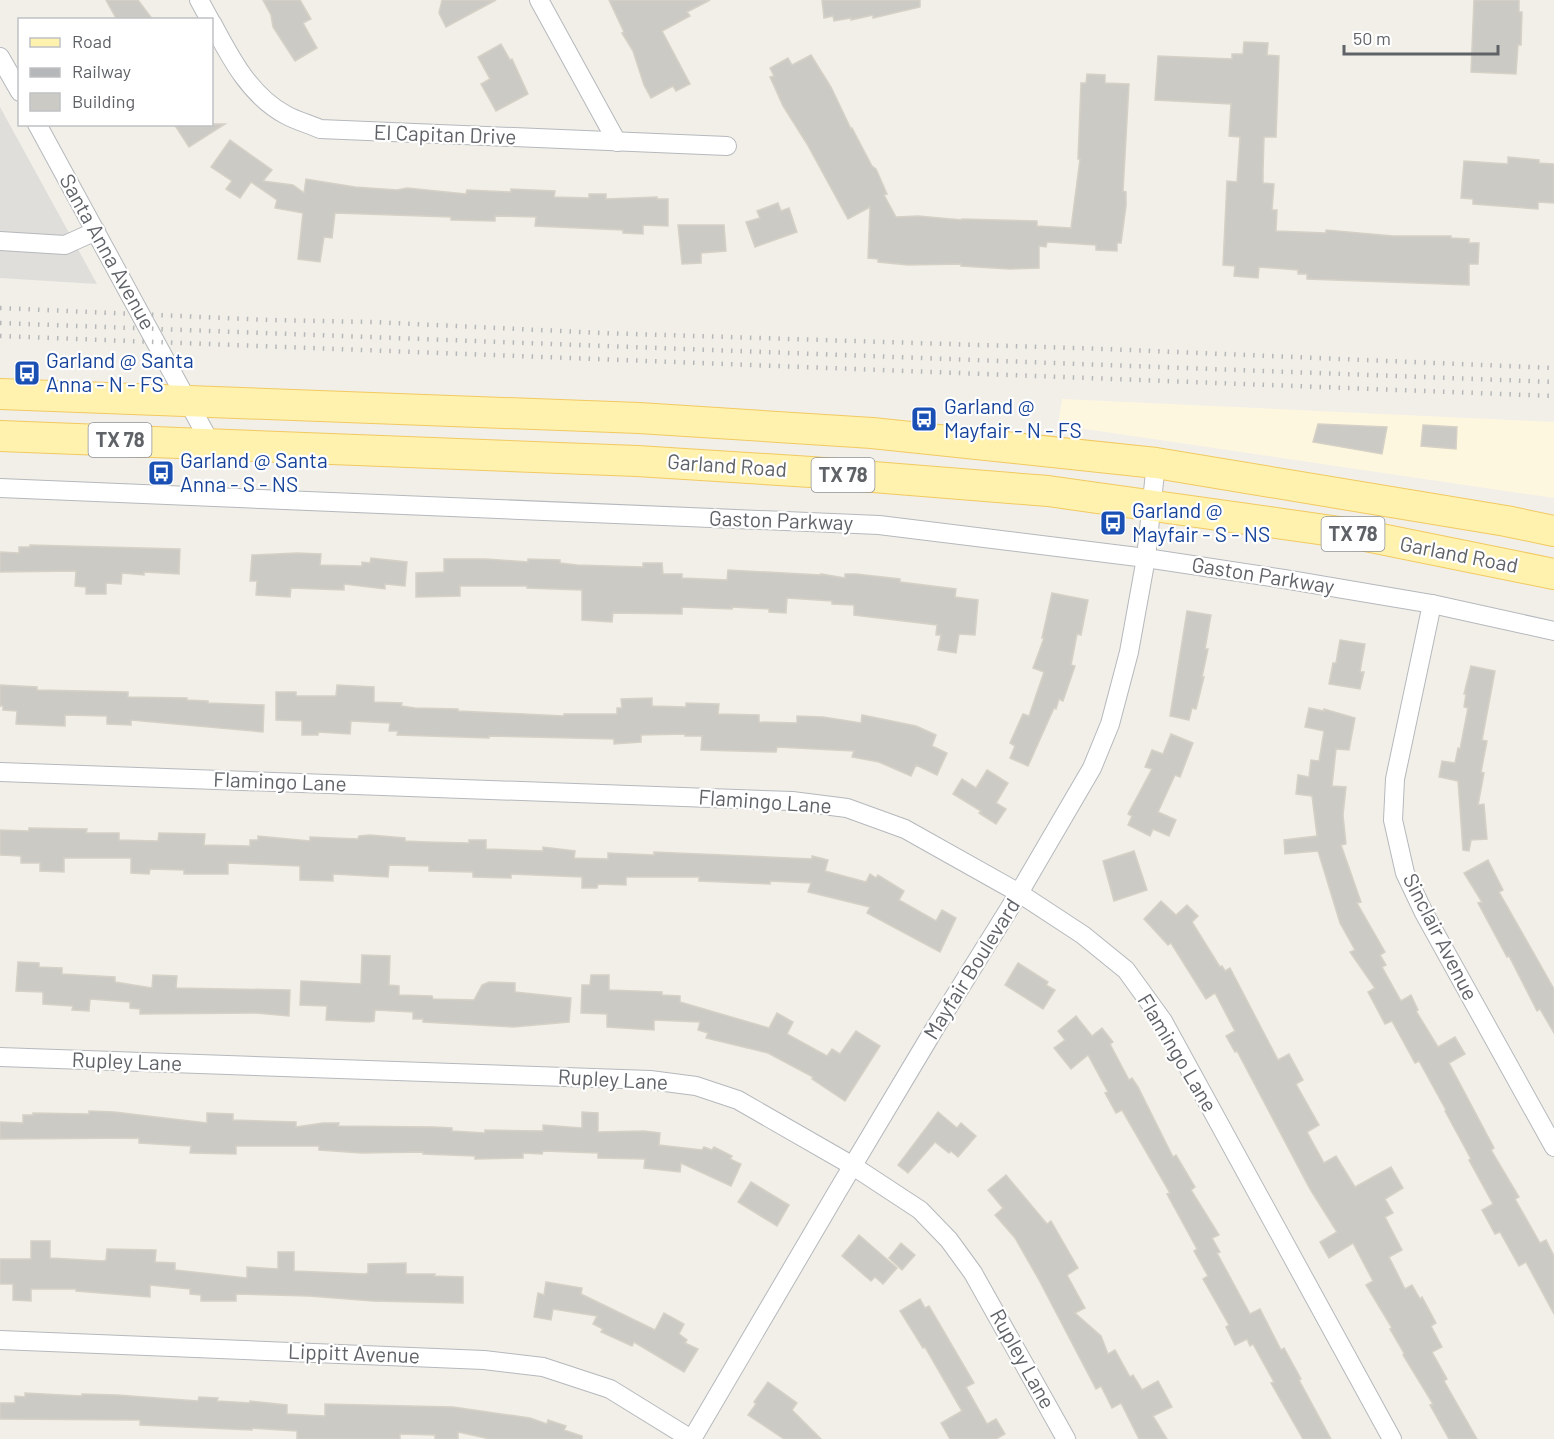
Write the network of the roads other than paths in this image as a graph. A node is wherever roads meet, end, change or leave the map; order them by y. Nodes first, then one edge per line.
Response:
1 (199, 0) edge
2 (539, 0) edge
3 (209, 18) edge
4 (213, 25) edge
5 (0, 57) edge
6 (18, 88) edge
7 (38, 126) edge
8 (617, 142) junction
9 (727, 146) dead end
10 (96, 231) junction
11 (0, 241) edge
12 (0, 394) edge
13 (189, 400) junction
14 (639, 418) junction
15 (0, 436) edge
16 (211, 444) junction
17 (637, 461) junction
18 (1156, 463) junction
19 (0, 488) edge
20 (1151, 506) junction
21 (1554, 531) edge
22 (1146, 558) junction
23 (1554, 574) edge
24 (1432, 604) junction
25 (1554, 631) edge
26 (0, 772) edge
27 (1019, 893) junction
28 (0, 1057) edge
29 (1554, 1147) edge
30 (853, 1166) junction
31 (0, 1340) edge
32 (692, 1439) edge
33 (1066, 1439) edge
34 (1392, 1439) edge

1 - 3 street, El Capitan Drive
2 - 8 street
4 - 8 street, El Capitan Drive
5 - 6 street
7 - 10 street, Santa Anna Avenue
8 - 9 street, El Capitan Drive
10 - 11 street
10 - 13 street, Santa Anna Avenue
12 - 13 main road, Garland Road / TX 78
13 - 14 main road, Garland Road / TX 78
13 - 16 street, Santa Anna Avenue
14 - 17 main road
14 - 18 main road, Garland Road / TX 78
15 - 16 main road, Garland Road / TX 78
16 - 17 main road, Garland Road / TX 78
17 - 20 main road, Garland Road / TX 78
18 - 20 street, Mayfair Boulevard
18 - 21 main road, Garland Road / TX 78
19 - 22 street, Gaston Parkway
20 - 22 street, Mayfair Boulevard
20 - 23 main road, Garland Road / TX 78
22 - 24 street, Gaston Parkway
22 - 27 street, Mayfair Boulevard
24 - 25 street, Gaston Parkway
24 - 29 street, Sinclair Avenue
26 - 27 street, Flamingo Lane
27 - 30 street, Mayfair Boulevard
27 - 34 street, Flamingo Lane
28 - 30 street, Rupley Lane
30 - 32 street, Mayfair Boulevard
30 - 33 street, Rupley Lane
31 - 32 street, Lippitt Avenue

